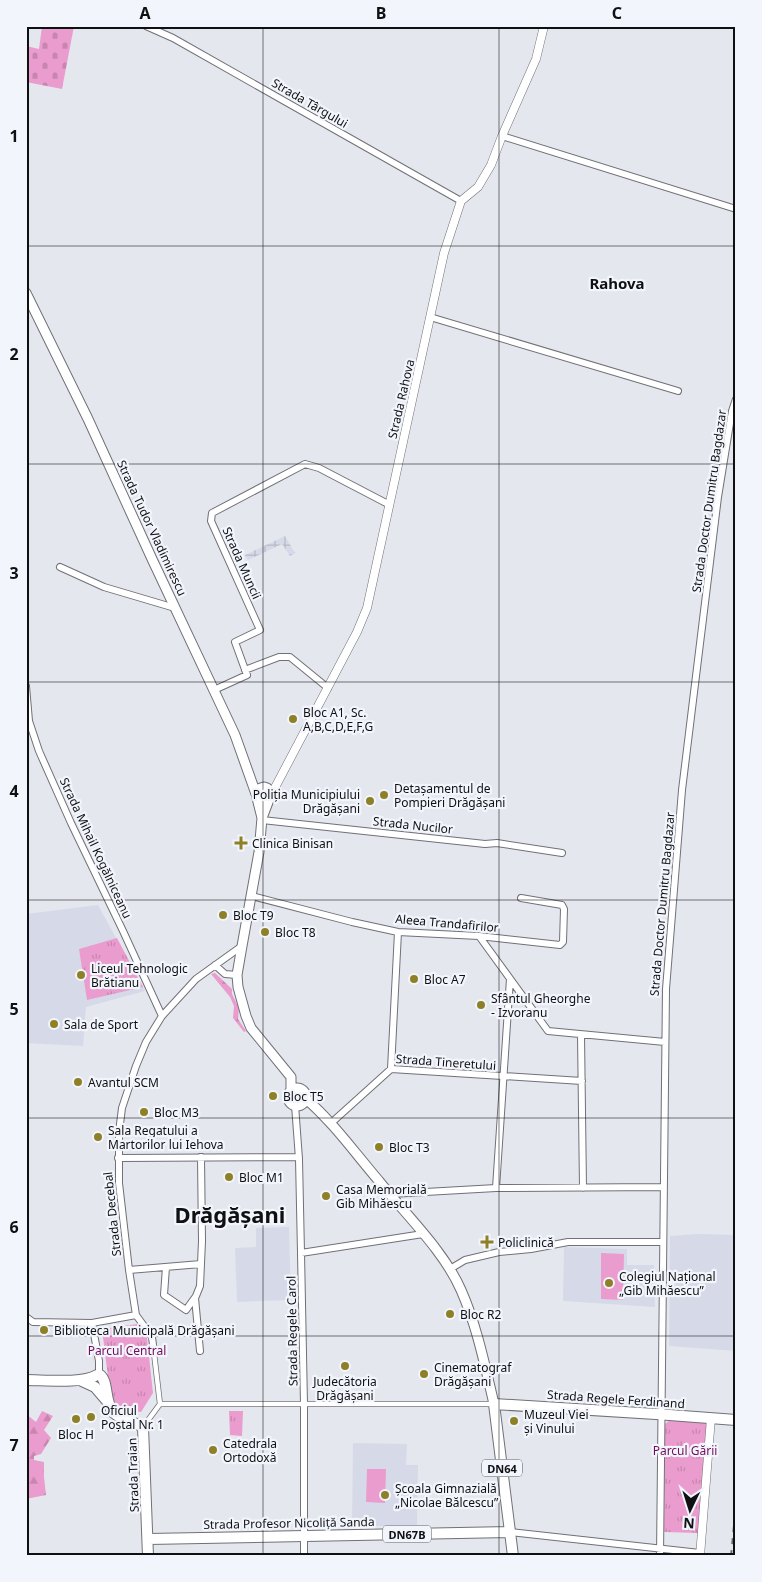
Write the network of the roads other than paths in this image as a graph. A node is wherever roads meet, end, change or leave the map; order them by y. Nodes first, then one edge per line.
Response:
1 (146, 26) edge
2 (544, 26) edge
3 (502, 136) junction
4 (461, 201) junction
5 (736, 209) edge
6 (26, 293) edge
7 (430, 317) junction
8 (678, 391) dead end
9 (736, 399) edge
10 (388, 504) junction
11 (60, 567) dead end
12 (175, 608) junction
13 (245, 670) junction
14 (26, 686) edge
15 (328, 688) junction
16 (214, 690) junction
17 (251, 775) junction
18 (268, 793) junction
19 (257, 796) junction
20 (262, 819) junction
21 (562, 853) dead end
22 (252, 896) junction
23 (521, 898) dead end
24 (398, 932) junction
25 (479, 936) junction
26 (242, 946) junction
27 (216, 965) junction
28 (237, 975) junction
29 (510, 979) junction
30 (162, 1016) junction
31 (581, 1035) junction
32 (665, 1042) junction
33 (391, 1069) junction
34 (291, 1077) junction
35 (503, 1077) junction
36 (582, 1082) junction
37 (300, 1089) junction
38 (291, 1091) junction
39 (306, 1098) junction
40 (295, 1105) junction
41 (330, 1124) junction
42 (201, 1157) junction
43 (298, 1157) junction
44 (118, 1158) junction
45 (663, 1187) junction
46 (496, 1188) junction
47 (583, 1188) junction
48 (390, 1194) junction
49 (423, 1234) junction
50 (663, 1242) junction
51 (301, 1253) junction
52 (201, 1264) junction
53 (166, 1267) junction
54 (450, 1269) junction
55 (130, 1270) junction
56 (195, 1298) junction
57 (136, 1315) junction
58 (26, 1317) edge
59 (92, 1323) junction
60 (200, 1352) dead end
61 (154, 1353) joint
62 (26, 1380) edge
63 (97, 1382) junction
64 (160, 1404) junction
65 (304, 1404) junction
66 (494, 1404) junction
67 (662, 1414) junction
68 (711, 1418) junction
69 (736, 1420) edge
70 (143, 1427) junction
71 (510, 1532) junction
72 (304, 1535) junction
73 (148, 1539) junction
74 (660, 1553) edge
75 (700, 1554) edge
76 (148, 1556) edge
77 (304, 1556) edge
78 (513, 1556) edge

1 - 4 street, Strada Târgului
2 - 3 street
3 - 4 street
3 - 5 street
4 - 7 street, Strada Rahova
6 - 12 main road, Strada Tudor Vladimirescu
7 - 8 street
7 - 10 street, Strada Rahova
9 - 32 street, Strada Doctor Dumitru Bagdazar
10 - 13 street, Strada Muncii
10 - 15 street, Strada Rahova
11 - 12 street
12 - 16 main road, Strada Tudor Vladimirescu
13 - 15 street
13 - 16 street
14 - 30 street, Strada Mihail Kogălniceanu
15 - 18 street, Strada Rahova
16 - 17 main road, Strada Tudor Vladimirescu
17 - 18 main road, Strada Tudor Vladimirescu
17 - 19 main road, Strada Tudor Vladimirescu
18 - 19 main road
18 - 19 main road
18 - 20 main road, Strada Tudor Vladimirescu
19 - 20 main road, Strada Tudor Vladimirescu
20 - 21 street, Strada Nucilor
20 - 22 main road, Strada Tudor Vladimirescu
22 - 24 street, Aleea Trandafirilor
22 - 26 main road, Strada Tudor Vladimirescu
23 - 25 street, Aleea Trandafirilor
24 - 25 street, Aleea Trandafirilor
24 - 33 street
25 - 29 street
26 - 27 street, Strada Decebal
26 - 28 main road, Strada Tudor Vladimirescu
27 - 28 street
27 - 30 street, Strada Decebal
28 - 34 main road, Strada Tudor Vladimirescu
29 - 31 street
29 - 35 street
30 - 44 street, Strada Decebal
31 - 32 street
31 - 36 street
32 - 45 street, Strada Doctor Dumitru Bagdazar
33 - 35 street, Strada Tineretului
33 - 41 street, Strada Tineretului
34 - 37 main road, Strada Tudor Vladimirescu
34 - 38 main road
35 - 36 street, Strada Tineretului
35 - 46 street
36 - 47 street
37 - 38 main road
37 - 39 main road, Strada Tudor Vladimirescu
38 - 40 main road
39 - 40 main road
39 - 41 main road, Strada Tudor Vladimirescu / DN64
40 - 43 street, Strada Regele Carol
41 - 48 main road, Strada Tudor Vladimirescu / DN64
42 - 43 street
42 - 44 street
42 - 52 street
43 - 51 street, Strada Regele Carol
44 - 55 street, Strada Decebal
45 - 47 street
45 - 50 street, Strada Doctor Dumitru Bagdazar
46 - 47 street
46 - 48 street
48 - 49 main road, Strada Tudor Vladimirescu / DN64
49 - 51 street
49 - 54 main road, Strada Tudor Vladimirescu / DN64
50 - 54 street
50 - 67 street, Strada Doctor Dumitru Bagdazar
51 - 65 street, Strada Regele Carol
52 - 53 street
52 - 56 street
53 - 55 street
53 - 56 street
54 - 66 main road, Strada Tudor Vladimirescu / DN64
55 - 57 street, Strada Decebal
56 - 60 street
57 - 59 street
57 - 61 street
58 - 59 street
59 - 63 street
61 - 64 street
62 - 63 main road
63 - 70 main road, Strada Traian
64 - 65 street
64 - 70 street
65 - 66 street
65 - 72 street, Strada Regele Carol
66 - 67 main road, Strada Regele Ferdinand
66 - 71 main road, Strada Tudor Vladimirescu / DN64
67 - 68 main road, Strada Regele Ferdinand
67 - 74 street, Strada Doctor Dumitru Bagdazar
68 - 69 main road, Strada Regele Ferdinand
68 - 75 street
70 - 73 main road, Strada Traian
71 - 72 main road, Strada Profesor Nicoliță Sanda / DN67B
71 - 74 street, Strada Profesor Nicoliță Sanda
71 - 78 main road, Strada Tudor Vladimirescu / DN64
72 - 73 main road, Strada Profesor Nicoliță Sanda / DN67B
72 - 77 street, Strada Regele Carol
73 - 76 main road, Strada Traian
74 - 75 street, Strada Profesor Nicoliță Sanda

